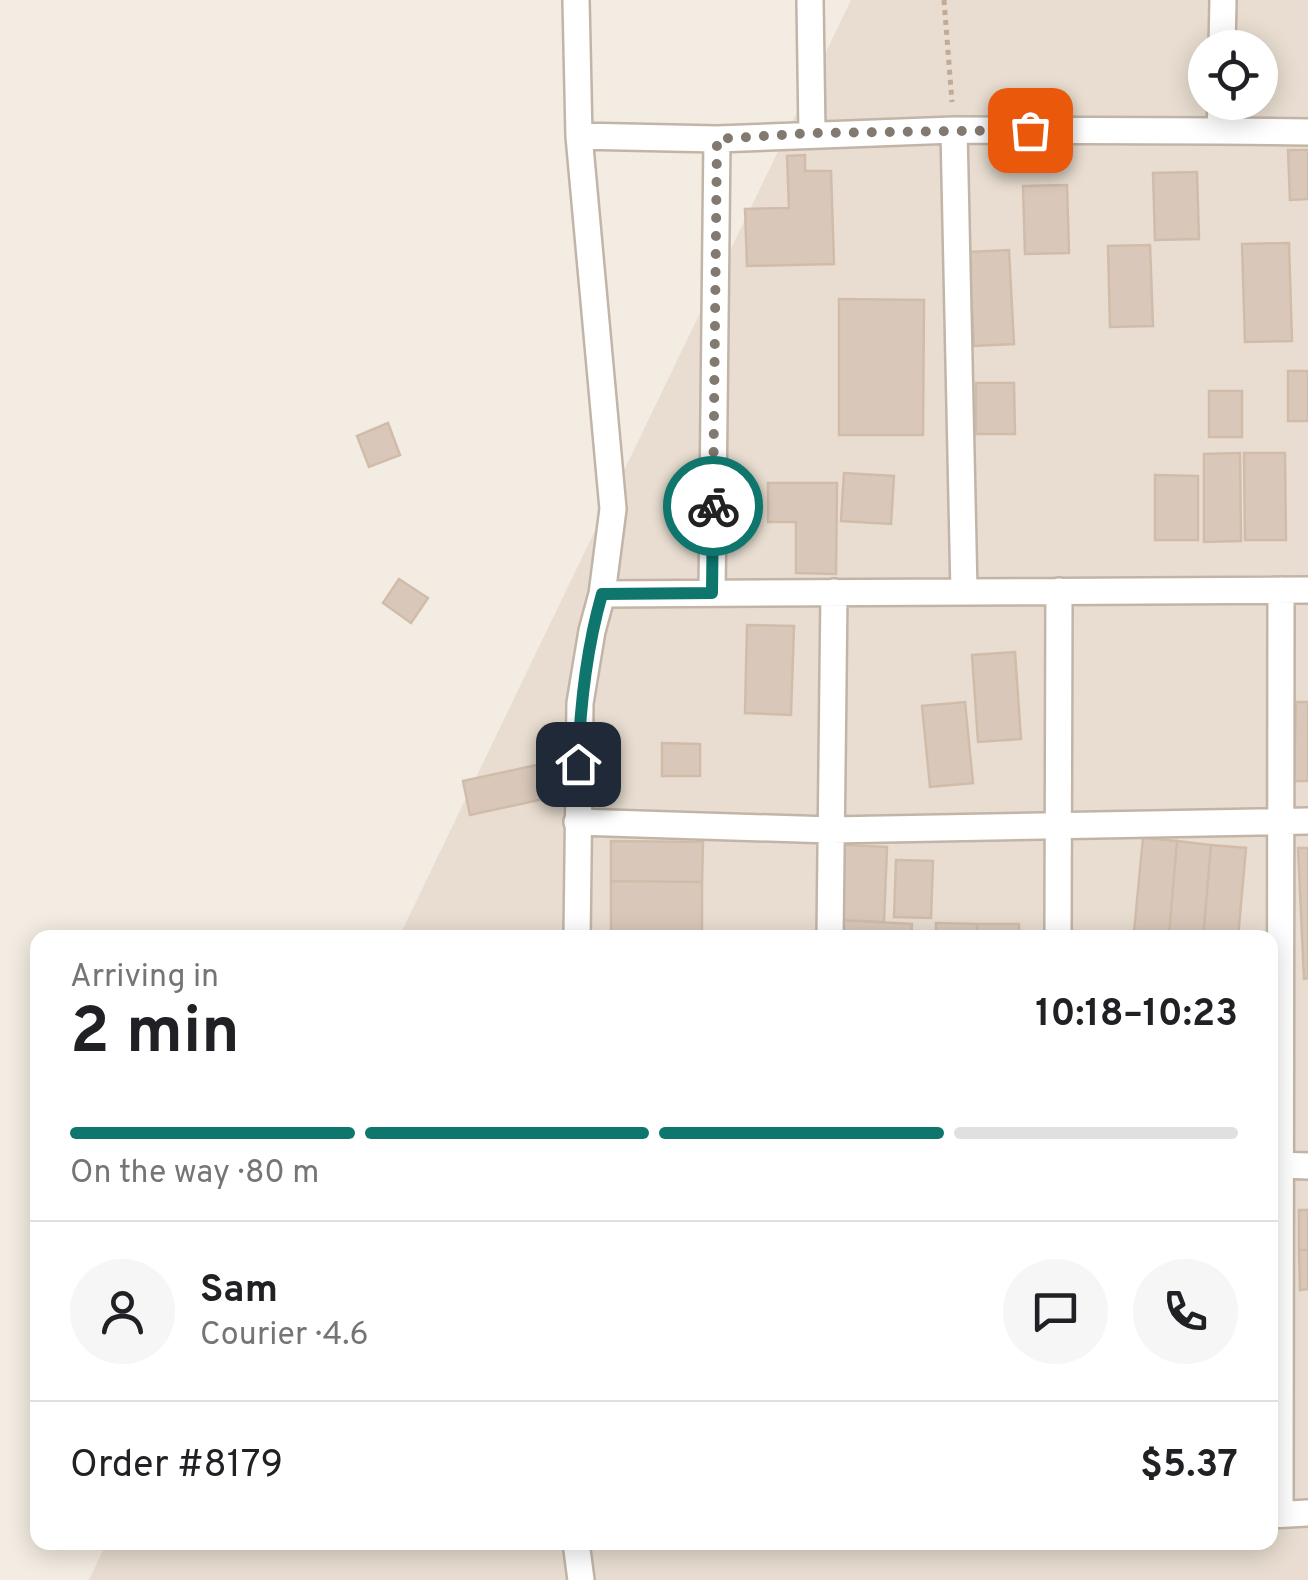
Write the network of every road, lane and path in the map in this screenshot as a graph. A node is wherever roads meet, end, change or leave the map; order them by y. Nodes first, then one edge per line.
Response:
1 (576, 0) edge
2 (810, 0) edge
3 (944, 0) edge
4 (1223, 0) edge
5 (1222, 30) edge
6 (1220, 120) edge
7 (954, 130) junction
8 (1220, 131) junction
9 (1308, 132) edge
10 (812, 133) junction
11 (578, 136) junction
12 (717, 139) junction
13 (1281, 590) junction
14 (1308, 590) edge
15 (1059, 591) junction
16 (834, 592) junction
17 (964, 592) junction
18 (712, 593) junction
19 (602, 594) junction
20 (1308, 821) edge
21 (578, 822) junction
22 (1281, 822) junction
23 (1059, 828) junction
24 (831, 830) junction
25 (576, 930) edge
26 (830, 930) edge
27 (1058, 930) edge
28 (1278, 936) edge
29 (1278, 1026) edge
30 (1308, 1054) edge
31 (1282, 1055) junction
32 (1280, 1165) junction
33 (1308, 1166) edge
34 (1278, 1305) edge
35 (1308, 1513) edge
36 (1278, 1515) edge
37 (577, 1550) edge
38 (581, 1580) edge

1 - 11 street
2 - 10 street
3 - 7 path
4 - 5 street
6 - 8 street
7 - 8 street
7 - 10 street
7 - 17 street
8 - 9 street
10 - 12 street
11 - 12 street
11 - 19 street
12 - 18 street
13 - 14 street
13 - 15 street
13 - 22 street
15 - 17 street
15 - 23 street
16 - 17 street
16 - 18 street
16 - 24 street
18 - 19 street
19 - 21 street
20 - 22 street
21 - 24 street
21 - 25 street
22 - 23 street
22 - 28 street
23 - 24 street
23 - 27 street
24 - 26 street
29 - 31 street
30 - 31 street
31 - 32 street
32 - 33 street
32 - 34 street
35 - 36 street
37 - 38 street

